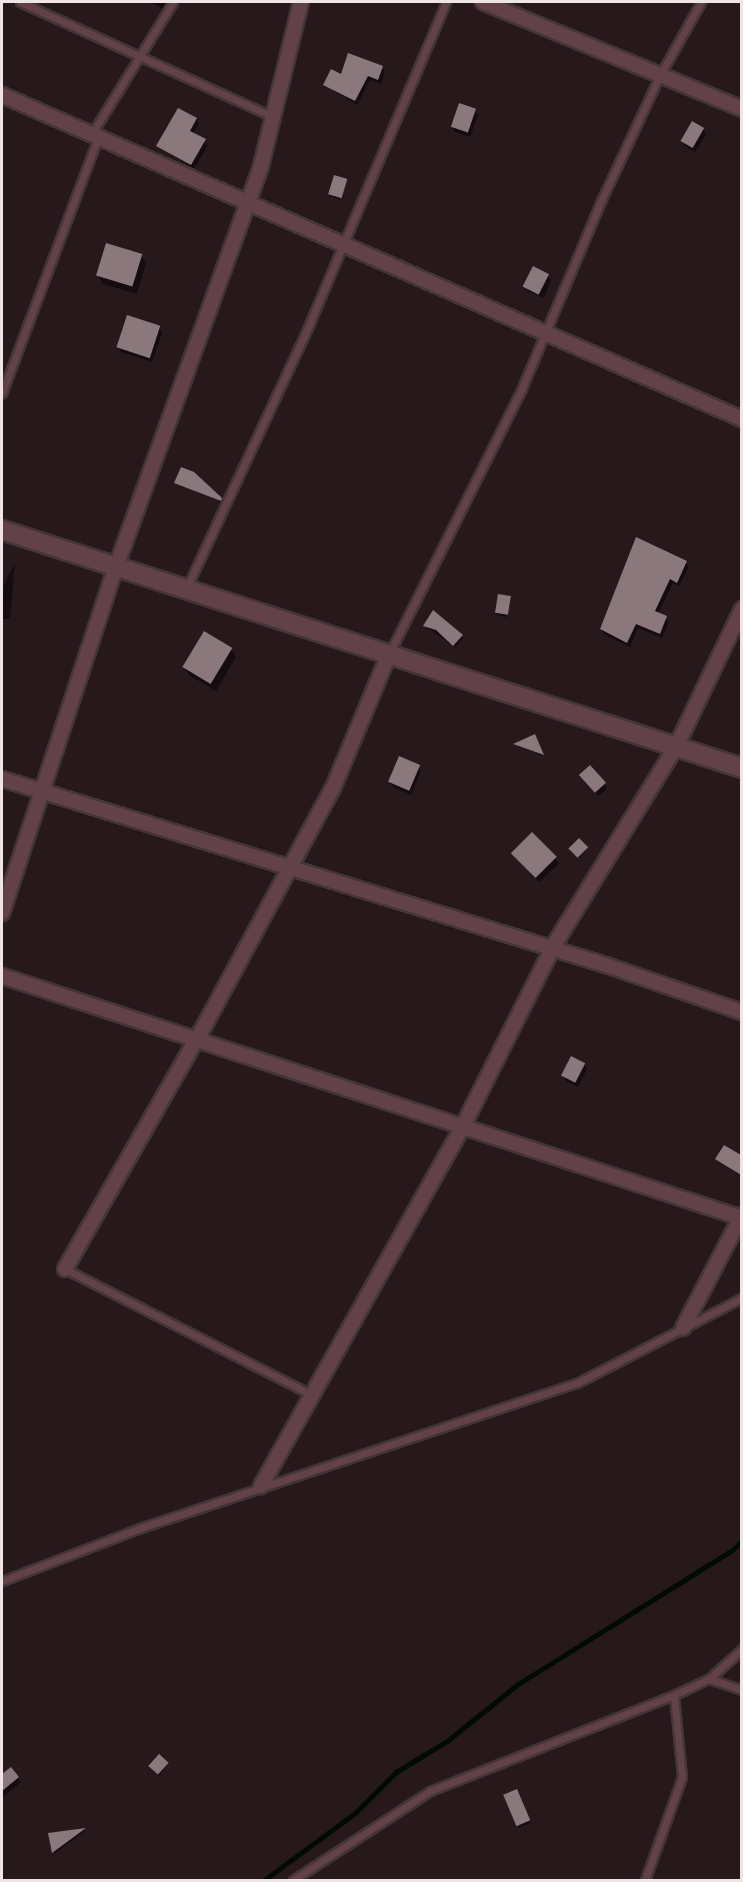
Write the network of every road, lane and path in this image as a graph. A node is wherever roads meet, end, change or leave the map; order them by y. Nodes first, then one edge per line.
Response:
1 (20, 2) edge
2 (173, 2) edge
3 (301, 2) edge
4 (446, 2) edge
5 (483, 2) edge
6 (701, 2) edge
7 (140, 56) junction
8 (660, 75) junction
9 (2, 95) edge
10 (741, 110) edge
11 (273, 117) junction
12 (95, 136) junction
13 (246, 203) junction
14 (343, 245) junction
15 (545, 333) junction
16 (2, 393) edge
17 (741, 419) edge
18 (2, 530) edge
19 (116, 567) junction
20 (186, 589) junction
21 (741, 609) edge
22 (389, 654) junction
23 (676, 747) junction
24 (741, 768) edge
25 (2, 779) edge
26 (42, 790) junction
27 (291, 867) junction
28 (2, 913) edge
29 (552, 949) junction
30 (2, 976) edge
31 (741, 1012) edge
32 (197, 1040) junction
33 (462, 1127) junction
34 (741, 1217) edge
35 (65, 1269) joint
36 (741, 1298) edge
37 (683, 1328) junction
38 (312, 1395) junction
39 (261, 1486) junction
40 (2, 1581) edge
41 (741, 1649) edge
42 (709, 1679) junction
43 (741, 1690) edge
44 (674, 1695) junction
45 (293, 1881) edge
46 (645, 1881) edge

1 - 7 lane
2 - 7 lane
3 - 11 street
4 - 14 lane
5 - 8 street
6 - 8 lane
7 - 11 lane
7 - 12 lane
8 - 10 street
8 - 15 lane
9 - 12 street
11 - 13 street
12 - 13 street
12 - 16 lane
13 - 14 street
13 - 19 street
14 - 15 street
14 - 20 lane
15 - 17 street
15 - 22 lane
18 - 19 street
19 - 20 street
19 - 26 street
20 - 22 street
21 - 23 street
22 - 23 street
22 - 27 street
23 - 24 street
23 - 29 street
25 - 26 street
26 - 27 street
26 - 28 street
27 - 29 street
27 - 32 street
29 - 31 street
29 - 33 street
30 - 32 street
32 - 33 street
32 - 35 street
33 - 34 street
33 - 38 street
34 - 37 street
35 - 38 lane
36 - 37 lane
37 - 39 lane
38 - 39 street
39 - 40 lane
41 - 42 lane
42 - 43 lane
42 - 44 lane
44 - 45 lane
44 - 46 lane

